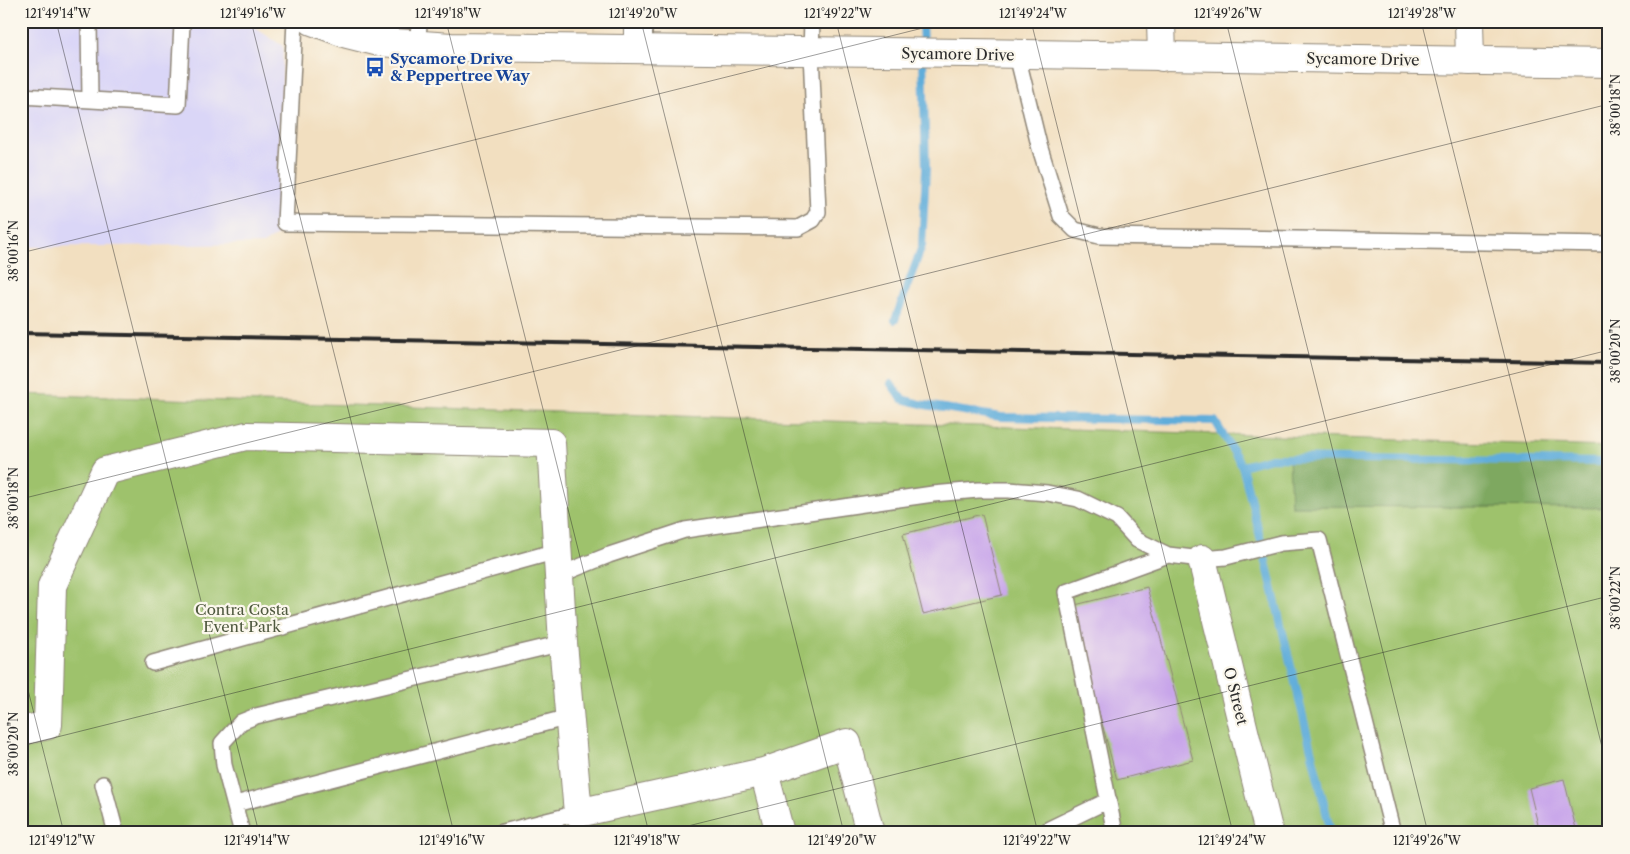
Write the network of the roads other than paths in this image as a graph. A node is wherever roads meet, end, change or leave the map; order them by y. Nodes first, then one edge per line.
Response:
1 (89, 21) edge
2 (176, 21) edge
3 (296, 21) edge
4 (312, 21) edge
5 (638, 21) edge
6 (812, 21) edge
7 (1161, 21) edge
8 (1469, 21) edge
9 (418, 33) edge
10 (638, 49) junction
11 (811, 52) junction
12 (1017, 55) junction
13 (1162, 57) junction
14 (1470, 61) junction
15 (1609, 63) edge
16 (21, 96) edge
17 (90, 100) junction
18 (1609, 244) edge
19 (1168, 555) junction
20 (1214, 558) junction
21 (558, 563) junction
22 (563, 643) junction
23 (153, 663) dead end
24 (570, 717) junction
25 (21, 731) edge
26 (764, 772) junction
27 (103, 784) dead end
28 (1109, 800) junction
29 (234, 804) junction
30 (578, 813) junction
31 (116, 833) edge
32 (242, 833) edge
33 (499, 833) edge
34 (780, 833) edge
35 (870, 833) edge
36 (1048, 833) edge
37 (1115, 833) edge
38 (1269, 833) edge
39 (1392, 833) edge

1 - 17 lane
2 - 17 lane
3 - 11 lane
4 - 9 street, Sycamore Drive
5 - 10 street
6 - 11 lane
7 - 13 street
8 - 14 street
9 - 10 street, Sycamore Drive
10 - 11 street, Sycamore Drive
11 - 12 street, Sycamore Drive
12 - 13 street, Sycamore Drive
12 - 18 lane
13 - 14 street, Sycamore Drive
14 - 15 street, Sycamore Drive
16 - 17 lane
19 - 20 lane
19 - 21 lane
19 - 28 lane
20 - 38 street, O Street
20 - 39 lane
21 - 22 street
21 - 23 lane
21 - 25 street
22 - 24 street
22 - 29 lane
24 - 29 lane
24 - 30 street
26 - 30 street
26 - 34 street
26 - 35 street
27 - 31 lane
28 - 36 lane
28 - 37 lane
29 - 32 lane
30 - 33 lane

